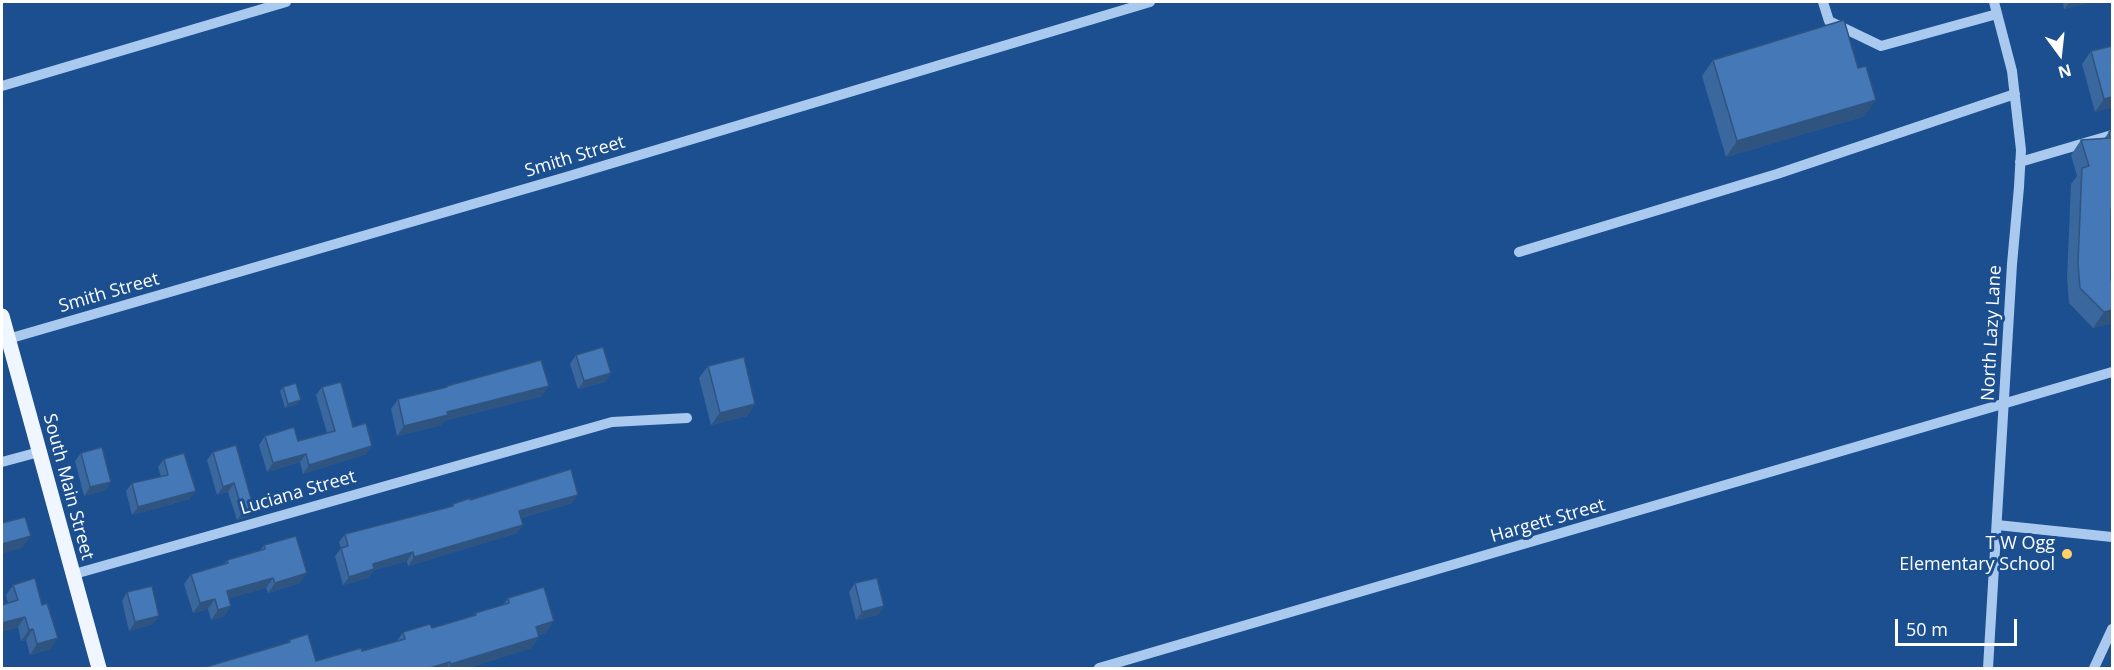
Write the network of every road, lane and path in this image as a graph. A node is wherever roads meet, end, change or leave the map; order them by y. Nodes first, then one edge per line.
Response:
1 (286, 2) edge
2 (1150, 2) edge
3 (1823, 2) edge
4 (1994, 2) edge
5 (1997, 14) junction
6 (2, 86) edge
7 (2015, 94) junction
8 (2112, 135) edge
9 (2020, 162) junction
10 (1519, 252) dead end
11 (2, 316) edge
12 (8, 339) junction
13 (2112, 372) edge
14 (2005, 404) junction
15 (687, 418) dead end
16 (39, 452) junction
17 (2, 462) edge
18 (1997, 525) junction
19 (2112, 537) edge
20 (71, 575) junction
21 (2112, 629) edge
22 (99, 669) edge
23 (1100, 669) edge
24 (1988, 669) edge
25 (2094, 669) edge

1 - 6 street
2 - 12 street, Smith Street
3 - 5 street
4 - 5 street, North Lazy Lane
5 - 7 street, North Lazy Lane
7 - 9 street, North Lazy Lane
7 - 10 street
8 - 9 street
9 - 14 street, North Lazy Lane
11 - 12 main road, South Main Street
12 - 16 main road, South Main Street
13 - 14 street, Hargett Street
14 - 18 street, North Lazy Lane
14 - 23 street, Hargett Street
15 - 20 street, Luciana Street
16 - 17 street
16 - 20 main road, South Main Street
18 - 19 street
18 - 24 street, North Lazy Lane
20 - 22 main road, South Main Street
21 - 25 street

